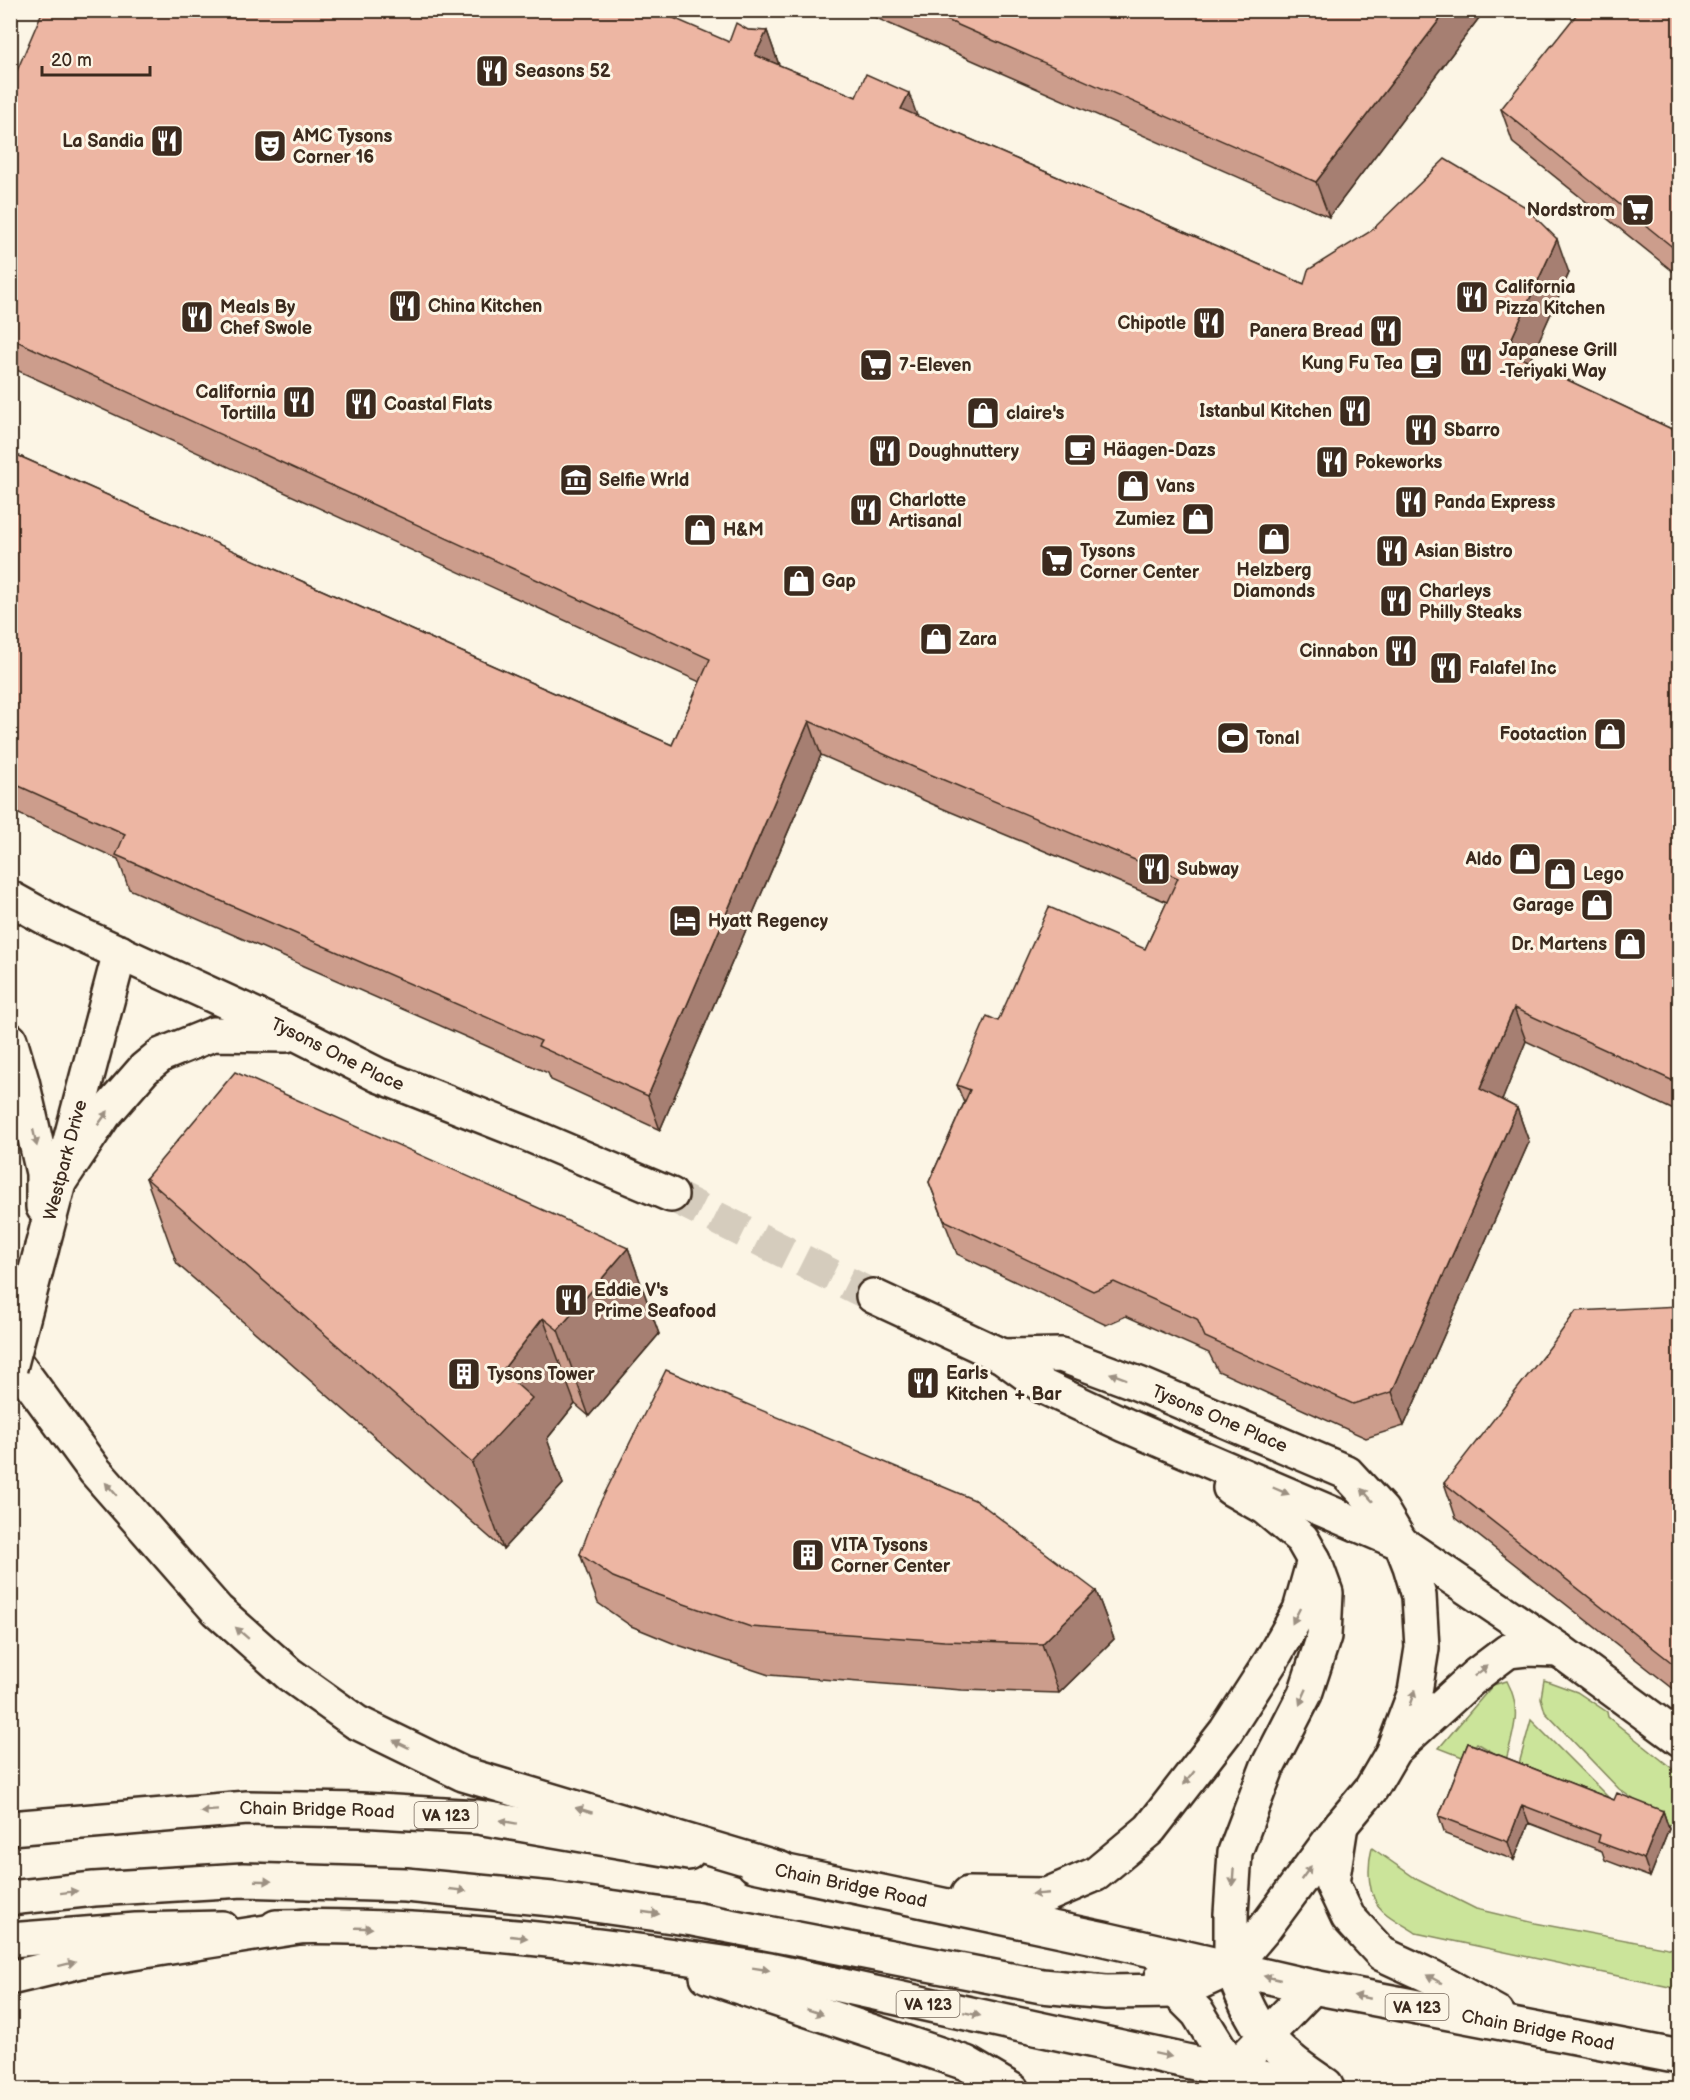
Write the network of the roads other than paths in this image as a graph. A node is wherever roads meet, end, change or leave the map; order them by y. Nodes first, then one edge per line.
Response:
1 (10, 898) edge
2 (120, 952) junction
3 (299, 1035) junction
4 (10, 1040) edge
5 (58, 1184) junction
6 (672, 1195) tunnel mouth
7 (42, 1247) junction
8 (873, 1296) tunnel mouth
9 (10, 1355) edge
10 (1002, 1356) junction
11 (10, 1368) edge
12 (1125, 1425) junction
13 (1401, 1543) junction
14 (1314, 1560) junction
15 (1559, 1650) junction
16 (1680, 1739) edge
17 (1392, 1752) junction
18 (1341, 1825) junction
19 (10, 1828) edge
20 (781, 1869) junction
21 (876, 1890) junction
22 (10, 1898) edge
23 (305, 1926) junction
24 (1104, 1939) junction
25 (10, 1940) edge
26 (620, 1947) junction
27 (1231, 1968) junction
28 (10, 1978) edge
29 (1313, 1987) junction
30 (1175, 1991) junction
31 (1522, 2027) junction
32 (1265, 2035) junction
33 (1680, 2057) edge
34 (1230, 2083) edge
35 (1012, 2090) edge
36 (1318, 2090) edge
37 (1332, 2090) edge

1 - 2 main road, Tysons One Place
2 - 3 main road, Tysons One Place
2 - 5 main road, Westpark Drive
5 -> 3 main road
3 - 6 main road, Tysons One Place
4 -> 7 main road
5 - 7 main road, Westpark Drive
7 - 11 main road, Westpark Drive, bridge
8 - 10 main road, Tysons One Place
20 -> 9 main road
10 - 12 main road, Tysons One Place
13 -> 10 main road, Tysons One Place
12 -> 13 main road, Tysons One Place
12 - 14 main road
13 - 15 main road, Tysons One Place
17 -> 13 main road
14 -> 21 main road
14 -> 27 main road
15 - 16 main road, Tysons One Place
17 -> 15 main road
17 - 18 main road
27 -> 18 main road
31 -> 18 main road
20 -> 19 main road, Chain Bridge Road / VA 123
20 - 21 main road, Chain Bridge Road / VA 123
21 - 24 main road, Chain Bridge Road / VA 123
22 -> 30 main road
23 - 25 main road, VA 123
23 -> 26 main road, VA 123
28 -> 23 main road
24 - 27 main road, Chain Bridge Road / VA 123
24 - 30 main road
26 -> 34 main road, VA 123
26 -> 35 main road
29 -> 27 main road, Chain Bridge Road / VA 123
27 - 30 main road
27 - 32 main road
31 -> 29 main road, Chain Bridge Road / VA 123
29 - 32 main road
30 - 34 main road
31 - 33 main road, Chain Bridge Road / VA 123
32 - 34 main road
32 - 37 main road
34 - 36 main road, VA 123

